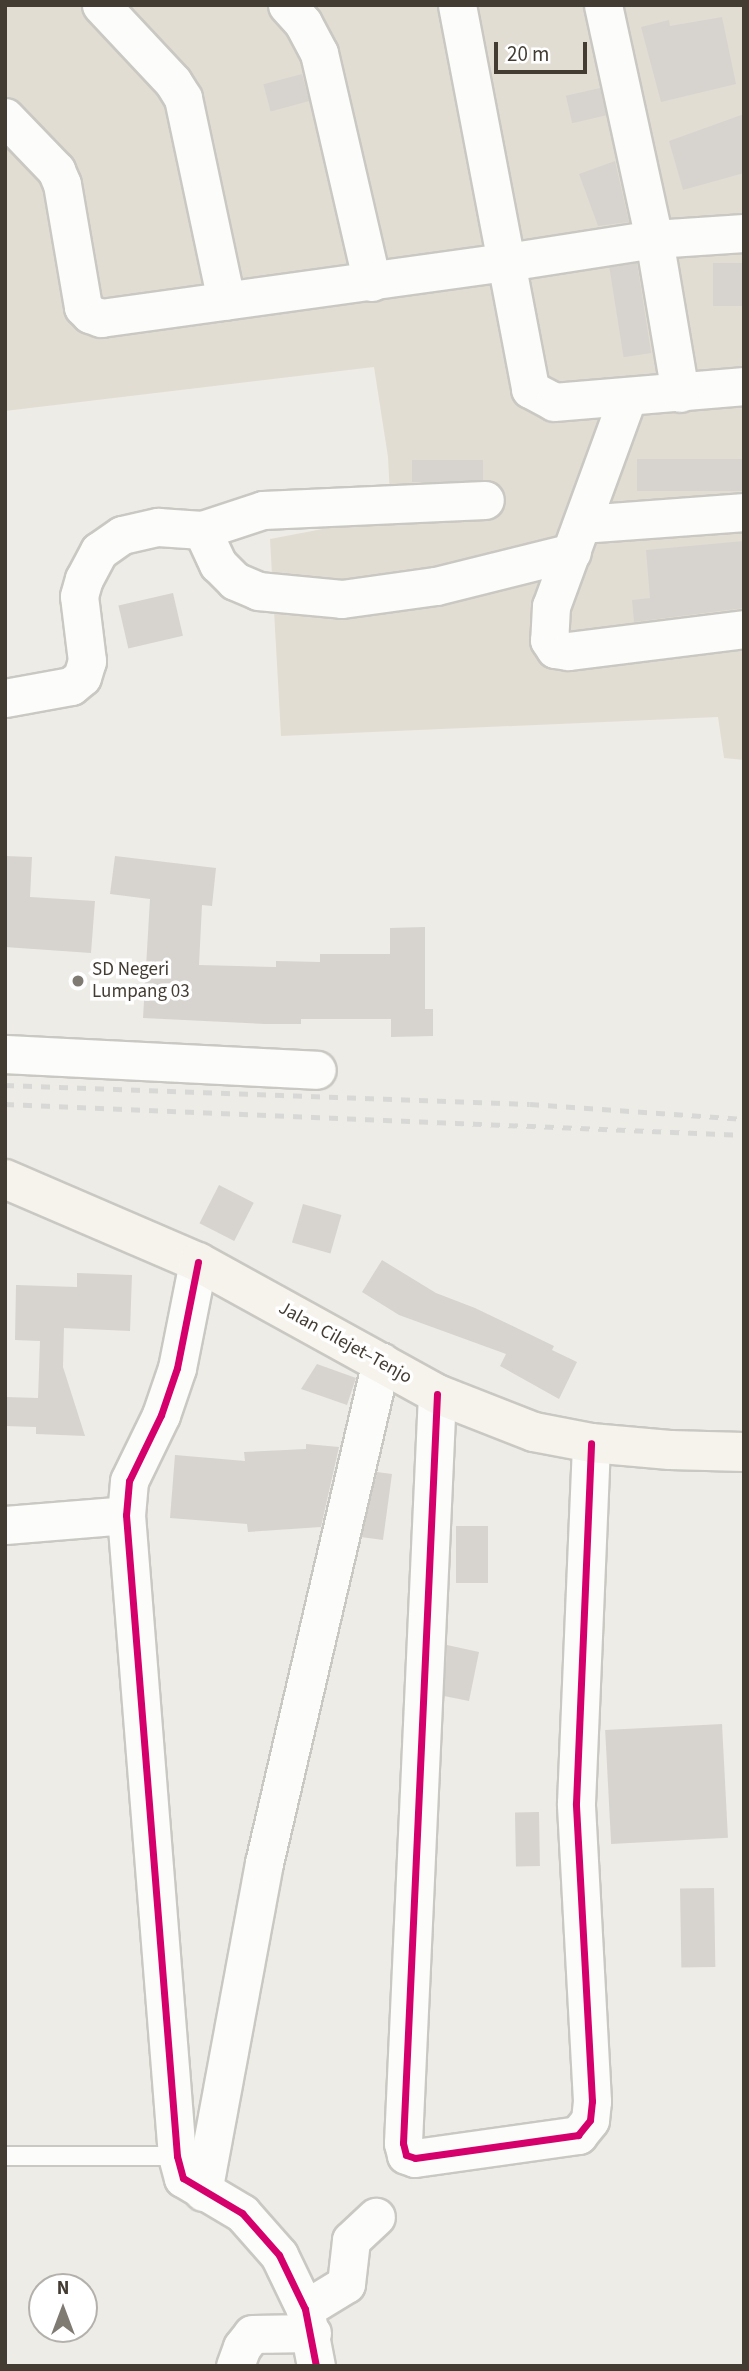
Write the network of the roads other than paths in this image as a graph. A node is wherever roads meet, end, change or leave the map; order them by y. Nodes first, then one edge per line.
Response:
1 (101, 5) edge
2 (287, 5) edge
3 (457, 5) edge
4 (603, 5) edge
5 (5, 117) edge
6 (744, 233) edge
7 (654, 239) junction
8 (507, 262) junction
9 (372, 282) junction
10 (226, 300) junction
11 (744, 386) edge
12 (680, 393) junction
13 (628, 396) junction
14 (485, 500) dead end
15 (744, 512) edge
16 (202, 530) junction
17 (577, 538) junction
18 (744, 629) edge
19 (5, 698) edge
20 (5, 1054) edge
21 (317, 1070) dead end
22 (5, 1179) edge
23 (198, 1262) junction
24 (381, 1361) junction
25 (437, 1394) junction
26 (591, 1443) junction
27 (744, 1452) edge
28 (126, 1514) junction
29 (5, 1525) edge
30 (5, 2156) edge
31 (177, 2156) junction
32 (203, 2192) junction
33 (376, 2217) dead end
34 (311, 2336) edge
35 (235, 2366) edge

1 - 10 street
2 - 9 street
3 - 8 street
4 - 7 street
5 - 10 street
6 - 7 street
7 - 8 street
7 - 12 street
8 - 9 street
8 - 13 street
9 - 10 street
11 - 12 street
12 - 13 street
13 - 17 street
14 - 16 street
15 - 17 street
16 - 17 street
16 - 19 street
17 - 18 street
20 - 21 street
22 - 23 main road, Jalan Cilejet–Tenjo
23 - 24 main road, Jalan Cilejet–Tenjo
23 - 28 street
24 - 25 main road, Jalan Cilejet–Tenjo
24 - 32 street
25 - 26 main road, Jalan Cilejet–Tenjo
25 - 26 street
26 - 27 main road, Jalan Cilejet–Tenjo
28 - 29 street
28 - 31 street
30 - 31 lane
31 - 32 street
32 - 34 street
33 - 34 street
34 - 35 street

